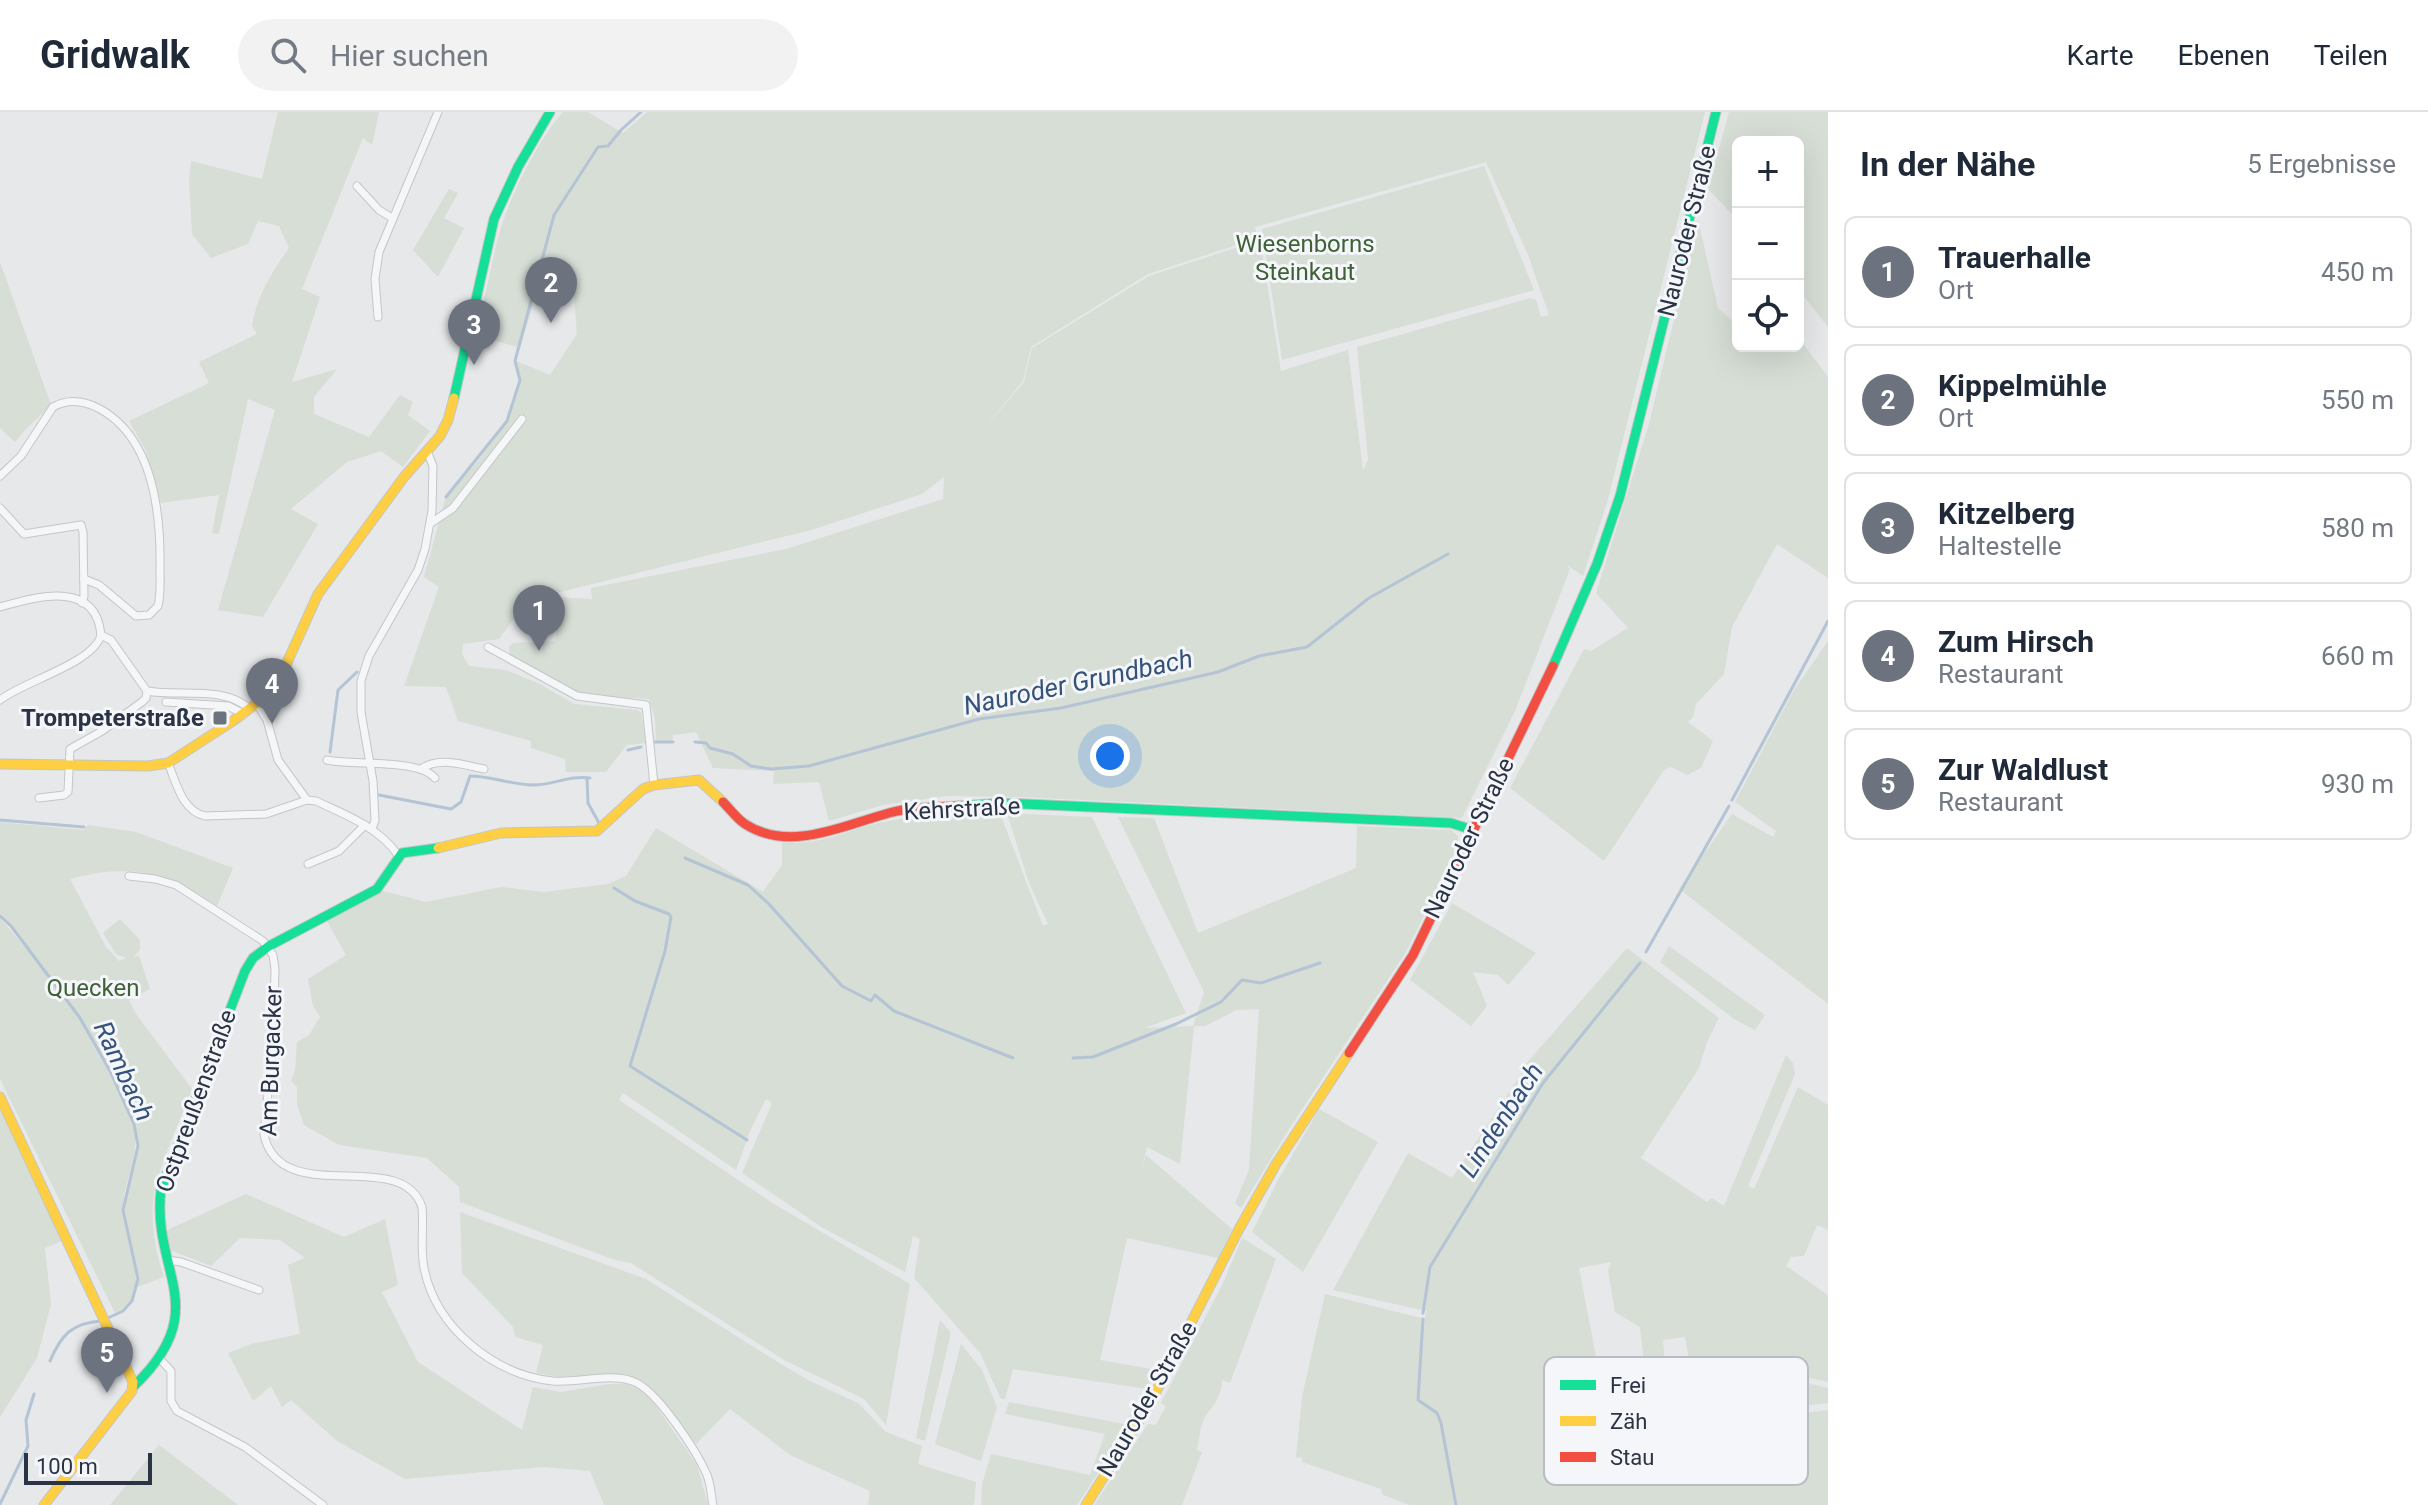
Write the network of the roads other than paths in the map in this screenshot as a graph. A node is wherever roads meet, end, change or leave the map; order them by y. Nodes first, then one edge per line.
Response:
1 (438, 112) edge
2 (550, 112) edge
3 (1716, 112) edge
4 (357, 186) dead end
5 (392, 218) junction
6 (378, 317) dead end
7 (522, 419) dead end
8 (427, 451) junction
9 (0, 476) edge
10 (0, 508) edge
11 (431, 523) junction
12 (84, 579) junction
13 (82, 603) junction
14 (0, 607) edge
15 (101, 635) junction
16 (488, 647) dead end
17 (147, 691) junction
18 (0, 700) edge
19 (166, 702) dead end
20 (250, 709) junction
21 (327, 760) dead end
22 (168, 763) junction
23 (0, 764) edge
24 (69, 764) junction
25 (371, 765) junction
26 (421, 769) junction
27 (484, 769) dead end
28 (435, 778) dead end
29 (654, 785) junction
30 (39, 798) dead end
31 (307, 800) junction
32 (368, 827) junction
33 (1473, 830) junction
34 (398, 855) junction
35 (308, 864) dead end
36 (129, 876) dead end
37 (269, 946) junction
38 (0, 1097) edge
39 (167, 1260) junction
40 (259, 1290) dead end
41 (159, 1358) junction
42 (133, 1381) junction
43 (44, 1505) edge
44 (323, 1505) edge
45 (713, 1505) edge
46 (1086, 1505) edge

1 - 5 street
2 - 8 main road
3 - 33 main road, Nauroder Straße
4 - 5 street
5 - 6 street
7 - 11 street
8 - 11 street
8 - 20 main road
9 - 12 street
10 - 12 street
11 - 25 street
12 - 13 street
13 - 14 street
13 - 15 street
15 - 17 street
15 - 18 street
16 - 29 street
17 - 20 street
17 - 24 street
19 - 20 street
20 - 22 main road
20 - 31 street
21 - 25 street
22 - 24 main road
22 - 31 street
23 - 24 main road
24 - 30 street
25 - 26 street
25 - 32 street
26 - 27 street
26 - 28 street
29 - 33 main road, Kehrstraße
29 - 34 main road, Kehrstraße
31 - 32 street
32 - 34 street
32 - 35 street
33 - 46 main road, Nauroder Straße
34 - 37 main road
36 - 37 street
37 - 39 main road, Ostpreußenstraße
37 - 45 street, Am Burgacker
38 - 42 main road
39 - 40 street
39 - 41 main road, Ostpreußenstraße
41 - 42 main road, Ostpreußenstraße
41 - 44 street
42 - 43 main road, Ostpreußenstraße

